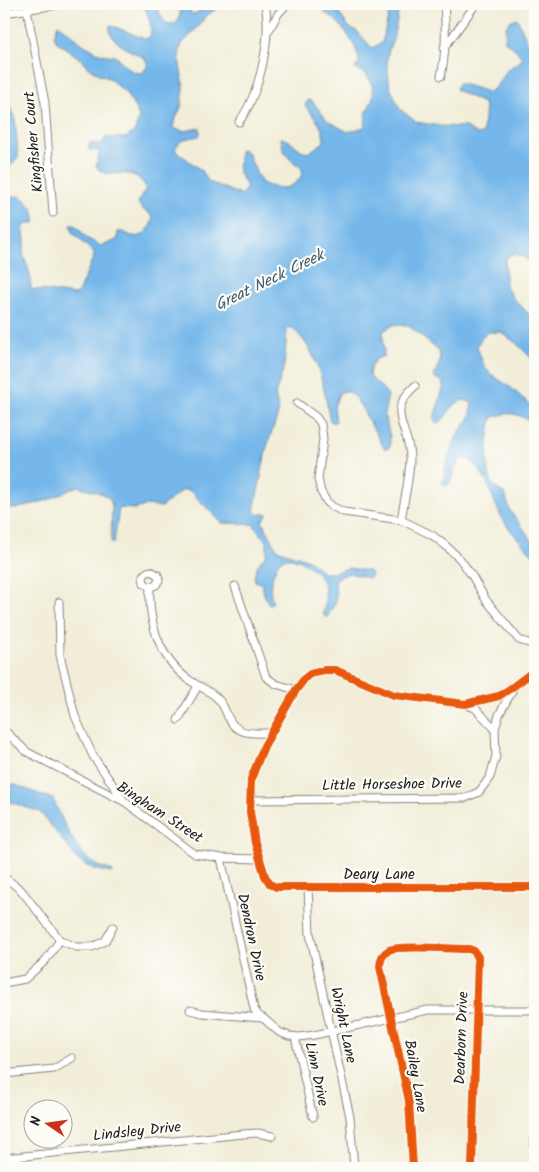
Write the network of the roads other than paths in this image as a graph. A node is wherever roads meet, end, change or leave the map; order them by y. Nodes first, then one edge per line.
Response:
1 (63, 4) edge
2 (265, 4) edge
3 (287, 4) edge
4 (444, 4) edge
5 (476, 4) edge
6 (27, 10) junction
7 (4, 13) edge
8 (268, 32) junction
9 (444, 48) junction
10 (441, 76) dead end
11 (239, 122) dead end
12 (53, 214) dead end
13 (415, 386) dead end
14 (297, 403) dead end
15 (400, 520) junction
16 (235, 586) dead end
17 (150, 587) dead end
18 (60, 602) dead end
19 (535, 645) edge
20 (535, 670) edge
21 (198, 686) junction
22 (514, 686) junction
23 (296, 690) junction
24 (465, 704) junction
25 (178, 720) dead end
26 (495, 729) junction
27 (4, 730) edge
28 (271, 732) junction
29 (250, 800) junction
30 (125, 802) junction
31 (222, 858) junction
32 (259, 859) junction
33 (4, 877) edge
34 (308, 887) junction
35 (535, 887) edge
36 (113, 927) dead end
37 (60, 940) junction
38 (433, 948) joint
39 (4, 983) edge
40 (476, 1009) junction
41 (190, 1010) dead end
42 (535, 1010) edge
43 (263, 1018) junction
44 (390, 1018) junction
45 (331, 1031) junction
46 (295, 1037) junction
47 (72, 1058) dead end
48 (4, 1074) edge
49 (313, 1117) dead end
50 (535, 1133) edge
51 (272, 1136) dead end
52 (4, 1158) edge
53 (354, 1168) edge
54 (413, 1168) edge
55 (472, 1168) edge
56 (534, 1168) edge

1 - 6 street
2 - 8 street
3 - 8 street
4 - 9 street
5 - 9 street
6 - 7 street
6 - 12 street, Kingfisher Court
8 - 11 street
9 - 10 street
13 - 15 street
14 - 15 street
15 - 19 street
16 - 23 street
17 - 21 street
18 - 30 street
20 - 22 street
21 - 25 street
21 - 28 street
22 - 24 street
22 - 26 street, Little Horseshoe Drive
23 - 24 street
23 - 28 street
24 - 26 street
26 - 29 street, Little Horseshoe Drive
27 - 30 street, Bingham Street
28 - 29 street
29 - 32 street
30 - 31 street, Bingham Street
31 - 32 street, Bingham Street
31 - 43 street, Dendron Drive
32 - 34 street, Deary Lane
33 - 37 street
34 - 35 street, Deary Lane
34 - 45 street, Wright Lane
36 - 37 street
37 - 39 street
38 - 40 street, Dearborn Drive
38 - 44 street, Bailey Lane
40 - 42 street
40 - 44 street
40 - 55 street, Dearborn Drive
41 - 43 street
43 - 46 street
44 - 45 street
44 - 54 street, Bailey Lane
45 - 46 street
45 - 53 street, Wright Lane
46 - 49 street, Linn Drive
47 - 48 street
50 - 56 street
51 - 52 street, Lindsley Drive

